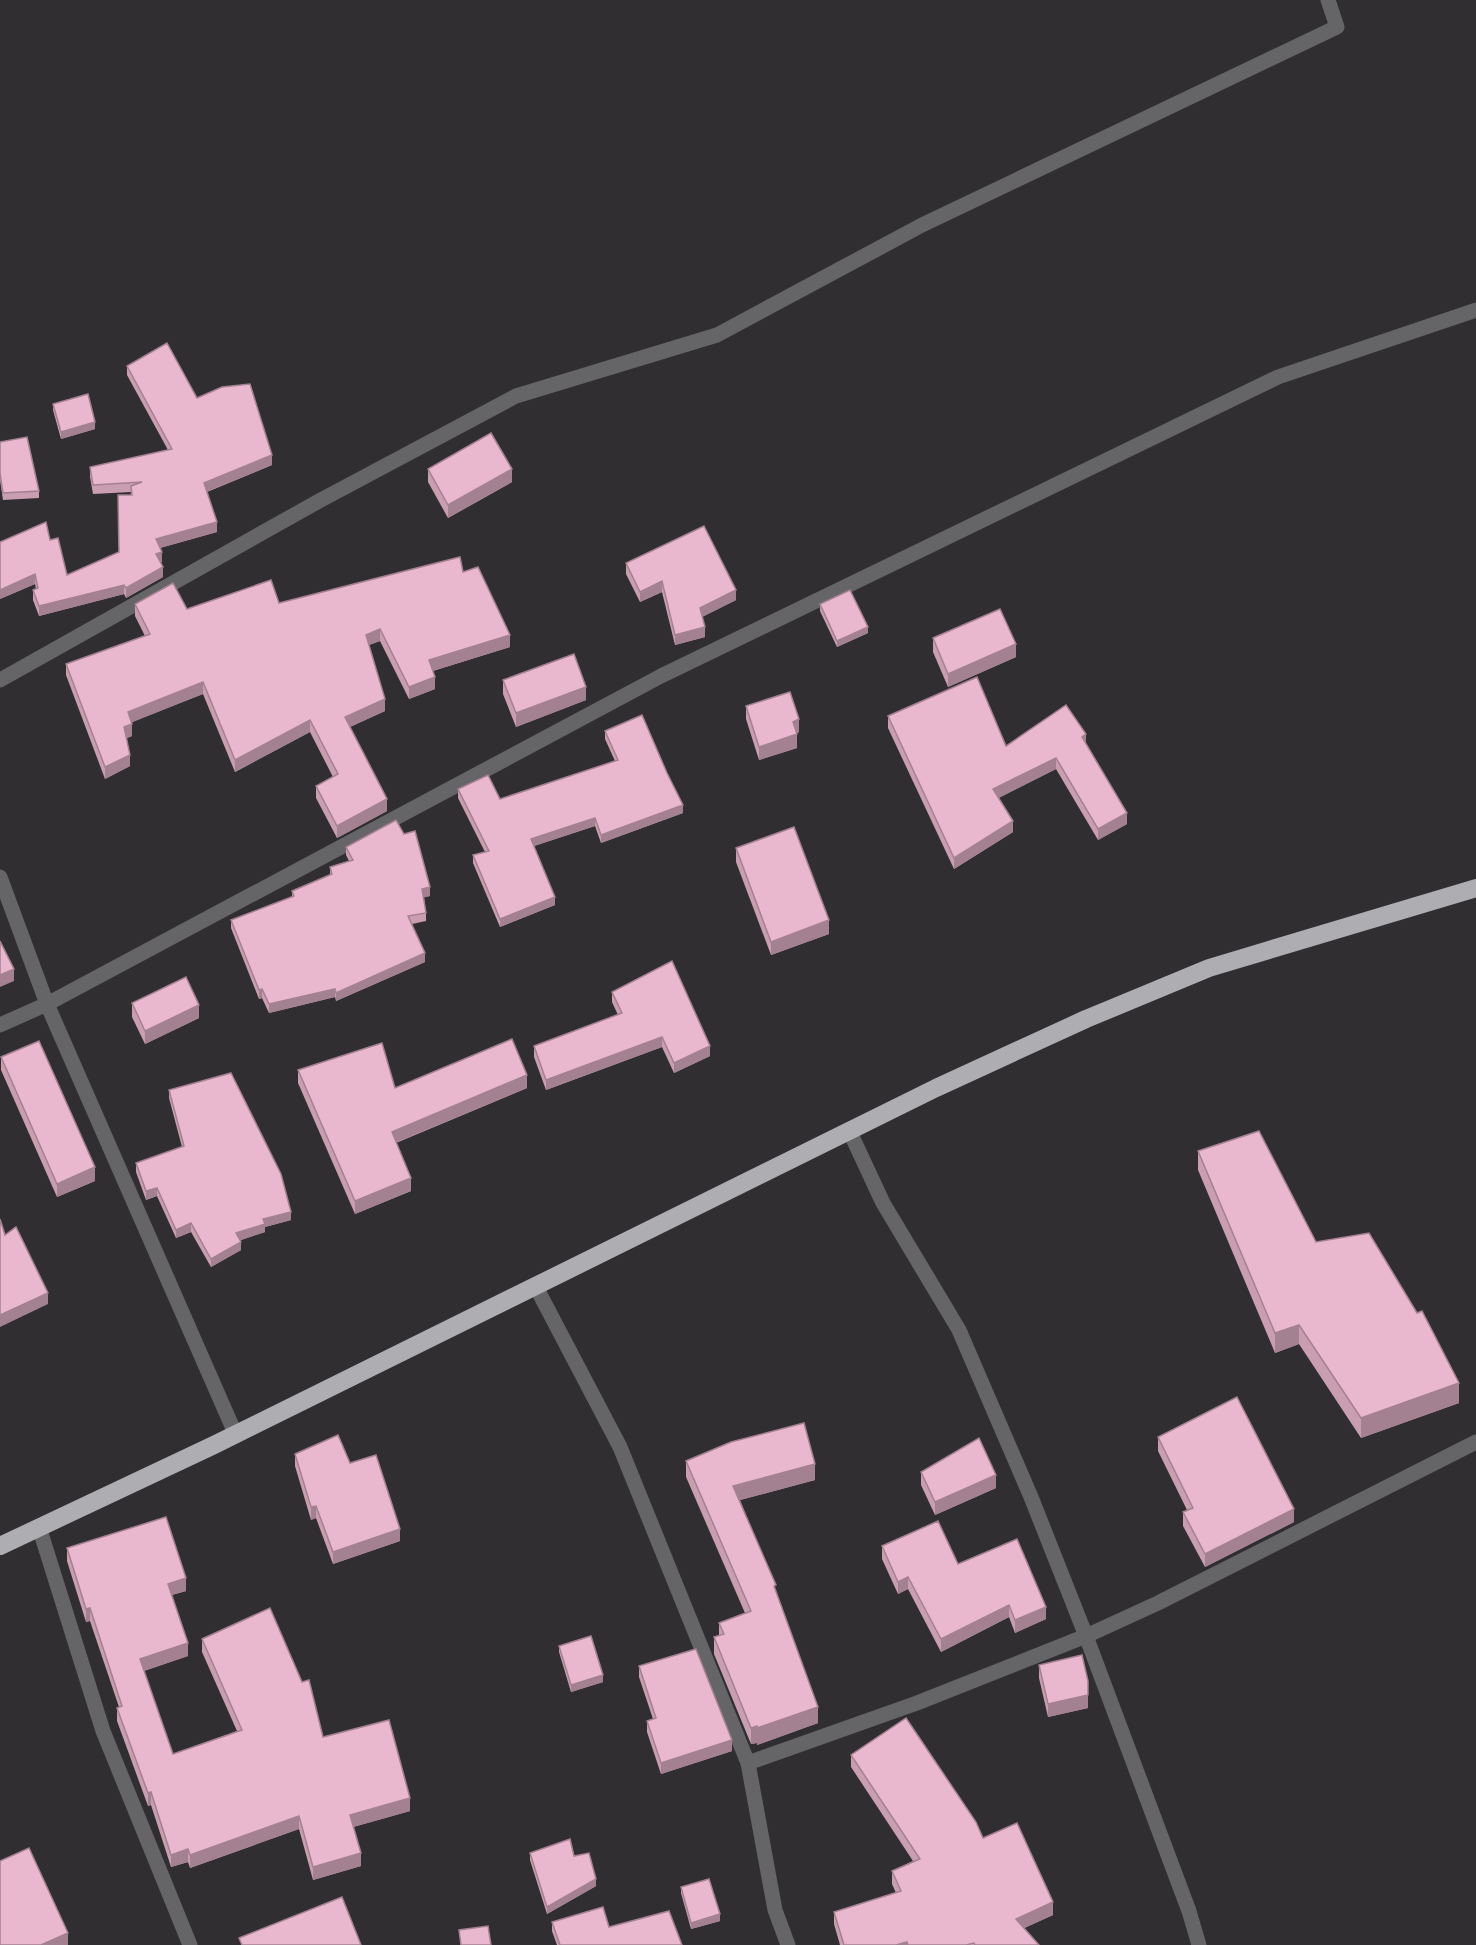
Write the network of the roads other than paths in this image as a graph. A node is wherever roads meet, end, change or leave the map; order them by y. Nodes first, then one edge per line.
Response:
1 (1328, 0) edge
2 (1476, 310) edge
3 (0, 680) edge
4 (0, 877) edge
5 (1476, 888) edge
6 (47, 1004) junction
7 (0, 1025) edge
8 (849, 1130) junction
9 (536, 1285) junction
10 (235, 1433) junction
11 (1476, 1442) edge
12 (39, 1527) junction
13 (0, 1546) edge
14 (1086, 1636) junction
15 (748, 1763) junction
16 (190, 1945) edge
17 (788, 1945) edge
18 (1199, 1945) edge

1 - 3 street
2 - 6 street
4 - 6 street
5 - 8 highway
6 - 7 street
6 - 10 street
8 - 9 highway
8 - 14 street
9 - 10 highway
9 - 15 street
10 - 12 highway
11 - 14 street
12 - 13 highway
12 - 16 street
14 - 15 street
14 - 18 street
15 - 17 street

